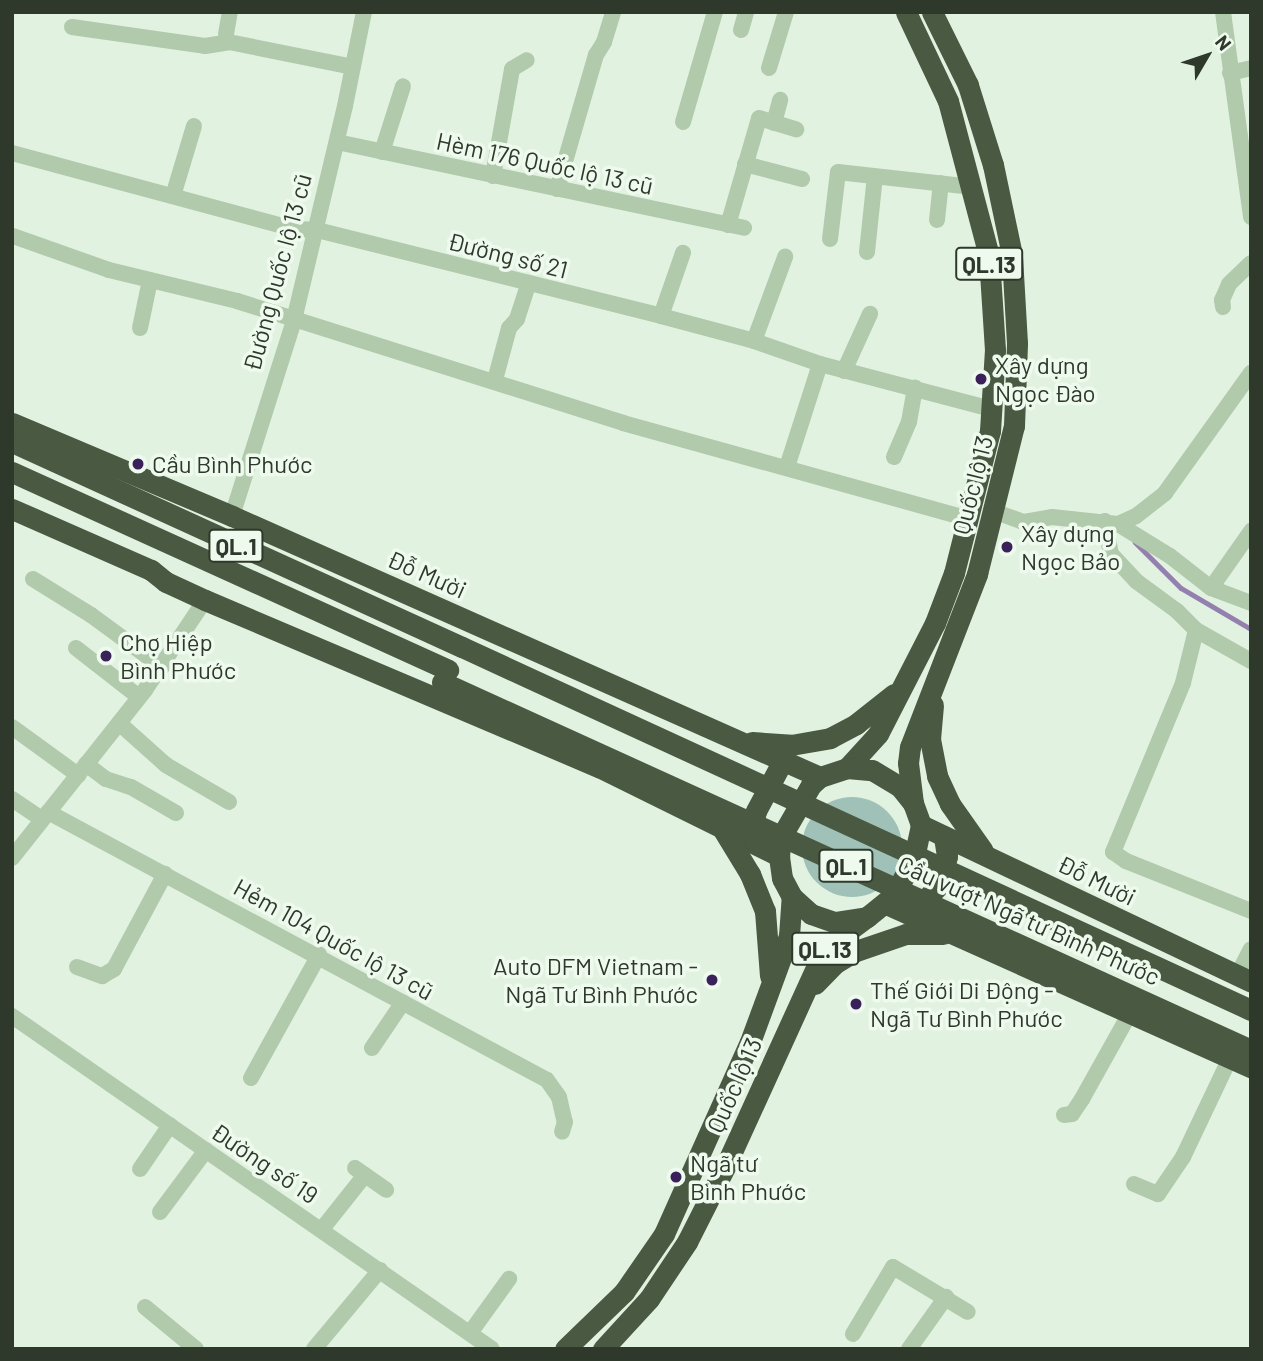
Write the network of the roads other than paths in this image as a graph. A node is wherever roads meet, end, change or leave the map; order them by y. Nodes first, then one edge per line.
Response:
1 (230, 12) edge
2 (364, 12) edge
3 (613, 12) edge
4 (715, 12) edge
5 (746, 12) edge
6 (786, 12) edge
7 (906, 12) edge
8 (932, 12) edge
9 (1223, 12) edge
10 (72, 27) dead end
11 (741, 30) dead end
12 (226, 34) dead end
13 (527, 60) dead end
14 (353, 67) junction
15 (769, 68) dead end
16 (1251, 68) edge
17 (1230, 73) junction
18 (403, 86) dead end
19 (780, 100) dead end
20 (683, 122) dead end
21 (774, 123) junction
22 (194, 126) dead end
23 (796, 129) dead end
24 (337, 142) junction
25 (382, 152) junction
26 (12, 153) edge
27 (745, 164) junction
28 (493, 176) junction
29 (875, 176) junction
30 (802, 178) dead end
31 (941, 183) junction
32 (972, 187) junction
33 (557, 189) junction
34 (173, 196) junction
35 (1251, 217) edge
36 (937, 220) dead end
37 (317, 230) junction
38 (13, 236) edge
39 (831, 239) dead end
40 (867, 252) dead end
41 (683, 253) dead end
42 (785, 257) dead end
43 (1251, 263) edge
44 (150, 280) junction
45 (529, 283) junction
46 (1223, 307) dead end
47 (870, 314) dead end
48 (662, 316) junction
49 (294, 320) junction
50 (140, 328) dead end
51 (754, 341) junction
52 (820, 364) junction
53 (844, 371) junction
54 (1251, 373) edge
55 (495, 380) junction
56 (915, 388) junction
57 (991, 410) junction
58 (12, 423) edge
59 (49, 438) junction
60 (12, 440) edge
61 (894, 457) dead end
62 (787, 467) junction
63 (12, 472) edge
64 (12, 509) edge
65 (993, 511) junction
66 (12, 519) edge
67 (1111, 522) junction
68 (967, 523) junction
69 (227, 528) junction
70 (1251, 531) edge
71 (215, 573) junction
72 (33, 579) dead end
73 (166, 582) junction
74 (1211, 589) junction
75 (205, 600) junction
76 (1251, 603) edge
77 (1196, 630) junction
78 (463, 641) junction
79 (76, 648) dead end
80 (1251, 661) edge
81 (162, 667) junction
82 (940, 672) junction
83 (445, 676) junction
84 (139, 697) junction
85 (894, 698) junction
86 (119, 723) junction
87 (12, 727) edge
88 (736, 741) junction
89 (782, 762) junction
90 (847, 768) junction
91 (82, 769) junction
92 (820, 777) junction
93 (12, 799) edge
94 (229, 802) dead end
95 (913, 803) junction
96 (176, 813) dead end
97 (45, 816) junction
98 (720, 825) junction
99 (921, 825) junction
100 (944, 836) junction
101 (757, 844) junction
102 (986, 855) junction
103 (779, 856) junction
104 (12, 858) edge
105 (165, 874) junction
106 (792, 897) junction
107 (886, 904) junction
108 (1251, 911) edge
109 (912, 915) junction
110 (867, 917) junction
111 (958, 935) junction
112 (1251, 949) edge
113 (319, 955) junction
114 (77, 967) dead end
115 (1244, 979) edge
116 (771, 986) junction
117 (802, 998) junction
118 (1251, 1001) edge
119 (403, 1002) junction
120 (1251, 1010) edge
121 (1130, 1013) junction
122 (12, 1016) edge
123 (1251, 1039) edge
124 (372, 1048) dead end
125 (1251, 1050) edge
126 (1230, 1058) junction
127 (1251, 1067) edge
128 (251, 1078) dead end
129 (1064, 1115) dead end
130 (170, 1125) junction
131 (562, 1132) dead end
132 (206, 1150) junction
133 (140, 1170) dead end
134 (1134, 1184) dead end
135 (386, 1190) dead end
136 (160, 1212) dead end
137 (322, 1229) junction
138 (380, 1270) junction
139 (509, 1279) dead end
140 (946, 1297) junction
141 (145, 1307) dead end
142 (968, 1312) dead end
143 (470, 1333) junction
144 (853, 1334) dead end
145 (196, 1349) edge
146 (314, 1349) edge
147 (492, 1349) edge
148 (565, 1349) edge
149 (603, 1349) edge
150 (909, 1349) edge

1 - 12 street
2 - 14 street, Đường Quốc lộ 13 cũ
3 - 33 street
4 - 20 street
5 - 11 street
6 - 15 street
7 - 32 highway, Quốc lộ 13 / QL.13
8 - 65 highway, Quốc lộ 13 / QL.13
9 - 17 street
10 - 14 street
13 - 28 street
14 - 24 street, Đường Quốc lộ 13 cũ
16 - 17 street
17 - 35 street
18 - 25 street
19 - 21 street
21 - 23 street
21 - 27 street
22 - 34 street
24 - 25 street, Hèm 176 Quốc lộ 13 cũ
24 - 37 street, Đường Quốc lộ 13 cũ
25 - 28 street, Hèm 176 Quốc lộ 13 cũ
26 - 34 street, Đường số 21
27 - 30 street
27 - 33 street, Hèm 176 Quốc lộ 13 cũ
28 - 33 street, Hèm 176 Quốc lộ 13 cũ
29 - 31 street
29 - 39 street
29 - 40 street
31 - 32 street
31 - 36 street
32 - 57 highway, Quốc lộ 13 / QL.13
34 - 37 street, Đường số 21
37 - 45 street, Đường số 21
37 - 49 street, Đường Quốc lộ 13 cũ
38 - 44 street
41 - 48 street
42 - 51 street
43 - 46 street
44 - 49 street
44 - 50 street
45 - 48 street, Đường số 21
45 - 55 street
47 - 53 street
48 - 51 street, Đường số 21
49 - 55 street
49 - 69 street, Đường Quốc lộ 13 cũ
51 - 52 street, Đường số 21
52 - 53 street, Đường số 21
52 - 62 street
53 - 56 street, Đường số 21
54 - 67 street
55 - 62 street
56 - 57 street, Đường số 21
56 - 61 street
57 - 68 highway, Quốc lộ 13 / QL.13
58 - 59 highway, Đỗ Mười / QL.1
59 - 60 highway
59 - 69 highway, Đỗ Mười / QL.1
60 - 69 highway, Đỗ Mười / QL.1
62 - 68 street
63 - 71 highway, QL.1
64 - 73 highway, QL.1
65 - 67 street
65 - 82 highway, Quốc lộ 13 / QL.13
66 - 73 highway, QL.1
67 - 74 street
67 - 77 street
68 - 85 highway, Quốc lộ 13 / QL.13
69 - 78 highway, Đỗ Mười / QL.1
69 - 88 highway, Đỗ Mười / QL.1
70 - 74 street
71 - 75 highway
71 - 83 highway, QL.1
72 - 81 street
73 - 75 highway, QL.1
74 - 76 street
75 - 81 street
75 - 98 highway, QL.1
77 - 80 street
77 - 108 street
78 - 118 highway, Cầu vượt Ngã tư Bình Phước / QL.1
78 - 120 highway, Cầu vượt Ngã tư Bình Phước / QL.1, bridge
79 - 84 street
81 - 84 street
82 - 95 highway, Quốc lộ 13 / QL.13
82 - 102 highway
83 - 123 highway, Cầu vượt Ngã tư Bình Phước / QL.1
83 - 125 highway, Cầu vượt Ngã tư Bình Phước / QL.1, bridge
84 - 86 street
85 - 88 highway
85 - 90 highway, Quốc lộ 13 / QL.13
86 - 91 street
86 - 94 street
87 - 91 street
88 - 89 highway, Đỗ Mười / QL.1
89 - 92 highway, Đỗ Mười / QL.1
89 - 101 highway
90 - 92 highway, QL.13
90 - 95 highway, QL.13
91 - 96 street
91 - 97 street
92 - 103 highway
93 - 97 street, Hẻm 104 Quốc lộ 13 cũ
95 - 99 highway, QL.13
97 - 104 street
97 - 105 street, Hẻm 104 Quốc lộ 13 cũ
98 - 101 highway, QL.1
98 - 116 highway
99 - 100 highway, Đỗ Mười
99 - 107 highway, QL.13
100 - 102 highway, Đỗ Mười
100 - 109 highway
101 - 103 highway, QL.1
102 - 115 highway, Đỗ Mười
103 - 106 highway, QL.13
105 - 113 street, Hẻm 104 Quốc lộ 13 cũ
105 - 114 street
106 - 110 highway, QL.13
106 - 116 highway, QL.13
107 - 109 highway, QL.1
107 - 110 highway, QL.13
109 - 111 highway, QL.1
110 - 117 highway, Quốc lộ 13 / QL.13
111 - 117 highway
111 - 121 highway, QL.1
112 - 115 street
113 - 119 street, Hẻm 104 Quốc lộ 13 cũ
113 - 128 street
116 - 148 highway, QL.13
117 - 149 highway, Quốc lộ 13 / QL.13
119 - 124 street
119 - 131 street, Hẻm 104 Quốc lộ 13 cũ
121 - 126 highway, QL.1
121 - 129 street
122 - 130 street, Đường số 19
126 - 127 highway, QL.1
126 - 134 street
130 - 132 street, Đường số 19
130 - 133 street
132 - 136 street
132 - 137 street, Đường số 19
135 - 137 street
137 - 138 street, Đường số 19
138 - 143 street, Đường số 19
138 - 146 street
139 - 143 street
140 - 142 street
140 - 144 street
140 - 150 street
141 - 145 street
143 - 147 street, Đường số 19

